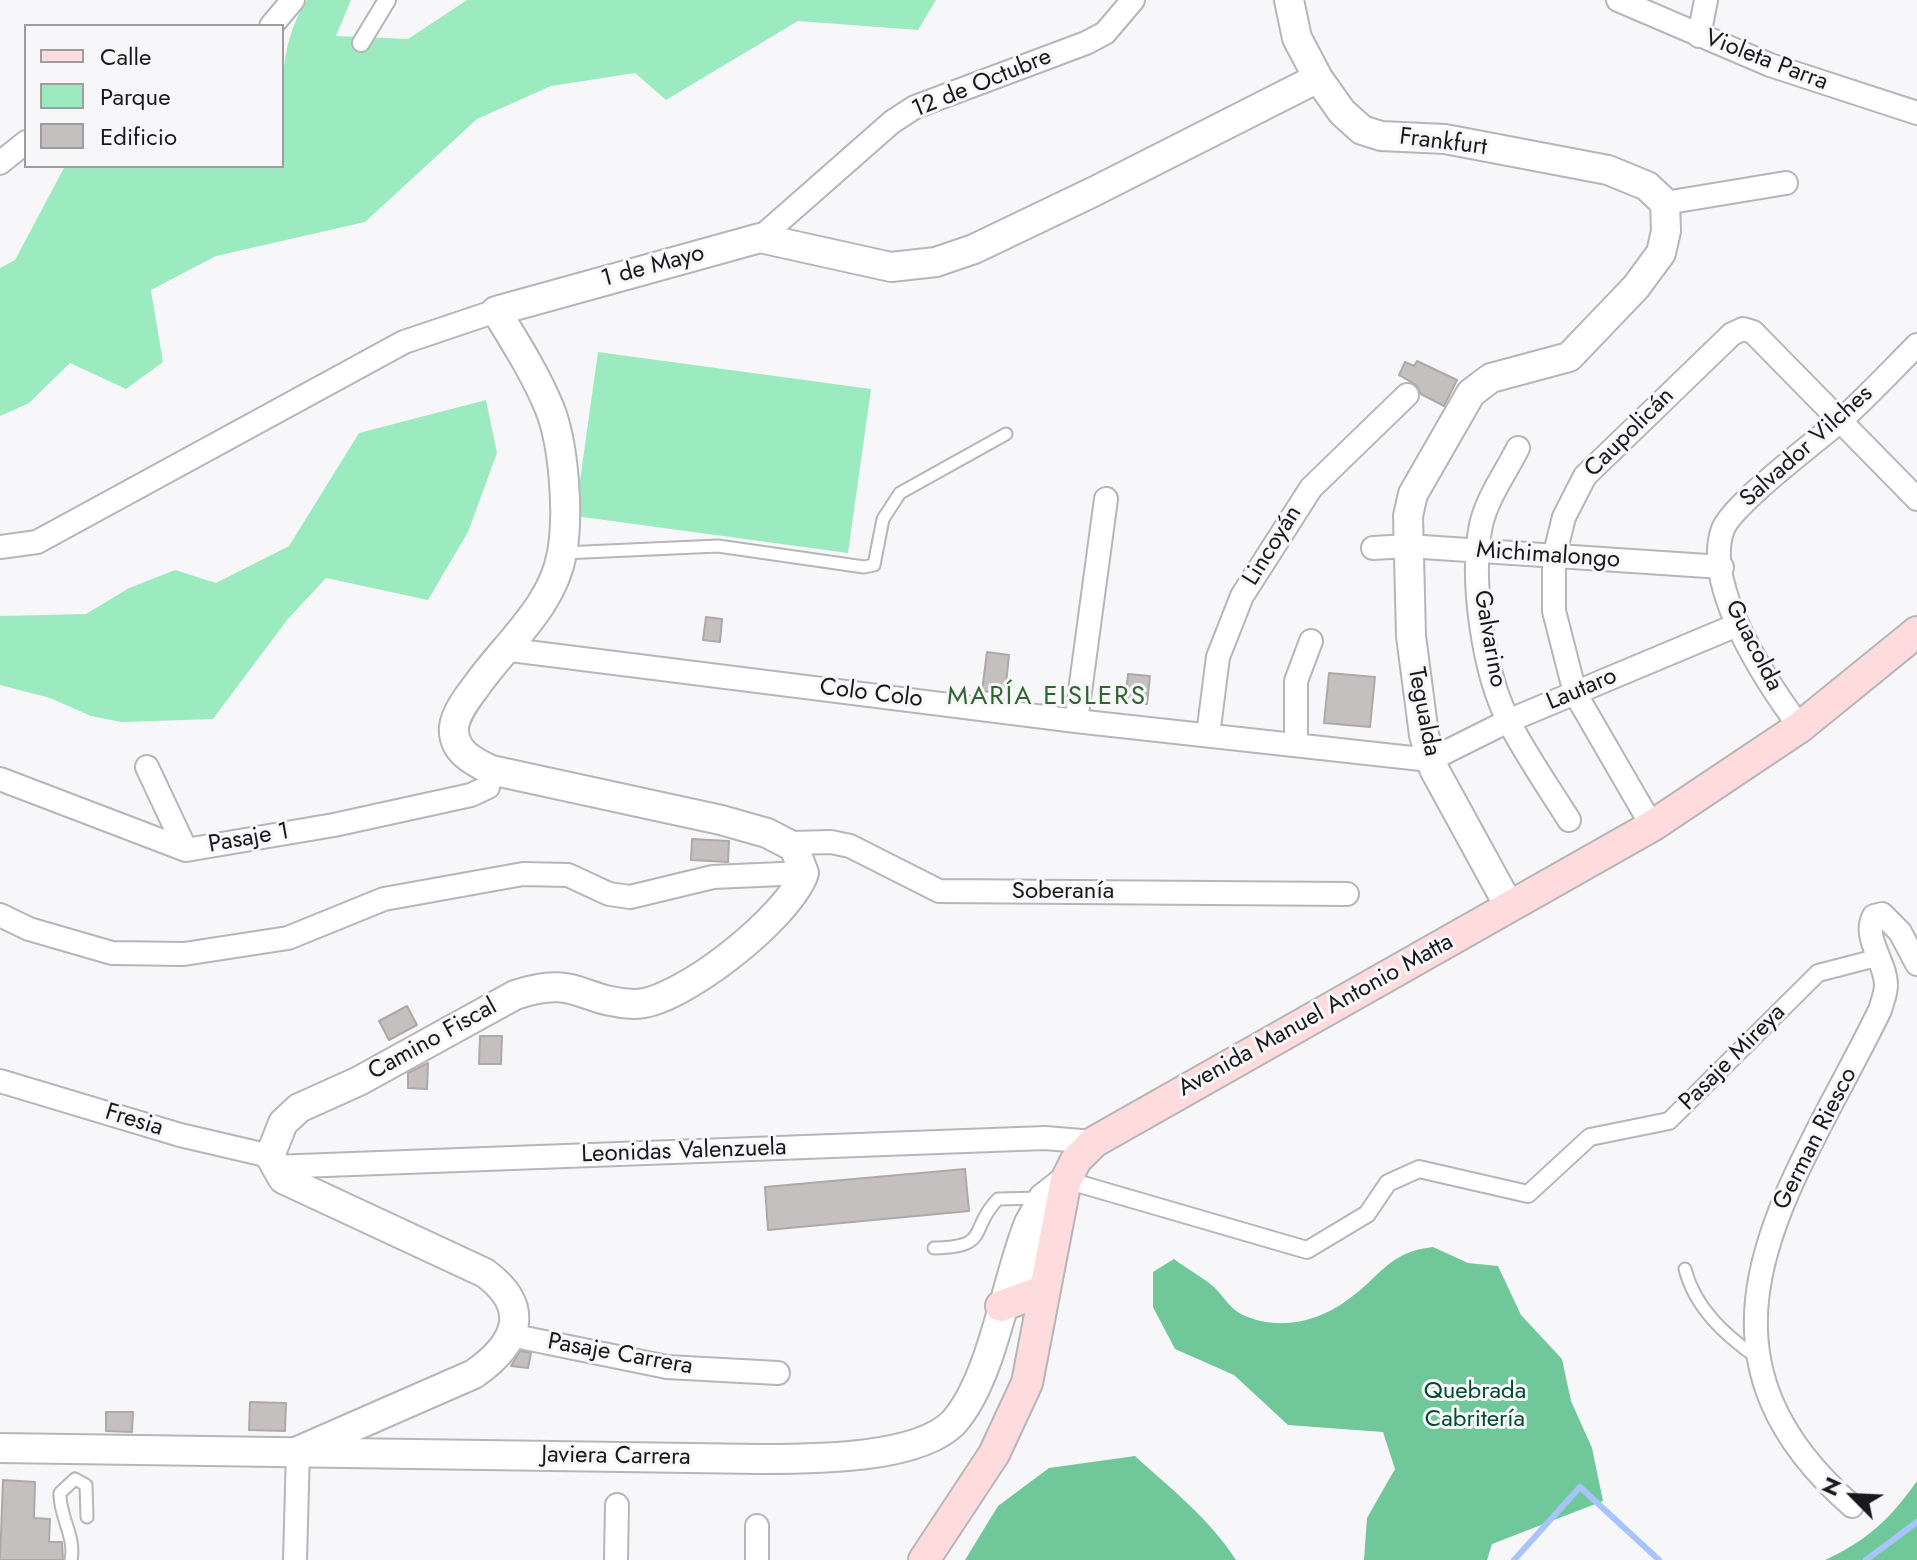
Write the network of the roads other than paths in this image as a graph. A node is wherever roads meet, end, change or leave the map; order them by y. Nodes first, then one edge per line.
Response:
1 (293, 0) edge
2 (387, 0) edge
3 (1133, 0) edge
4 (1289, 0) edge
5 (1618, 0) edge
6 (1706, 0) edge
7 (273, 24) edge
8 (1699, 36) junction
9 (361, 43) dead end
10 (1318, 78) junction
11 (1917, 113) edge
12 (24, 144) edge
13 (0, 163) edge
14 (1786, 183) dead end
15 (1665, 203) junction
16 (760, 238) junction
17 (496, 311) junction
18 (1917, 345) edge
19 (1407, 395) dead end
20 (1842, 419) junction
21 (1006, 434) dead end
22 (1518, 448) dead end
23 (1106, 499) dead end
24 (1917, 499) edge
25 (1408, 546) junction
26 (0, 547) edge
27 (1373, 548) dead end
28 (1478, 551) junction
29 (562, 553) junction
30 (1554, 557) junction
31 (1721, 563) junction
32 (1737, 625) junction
33 (1917, 632) edge
34 (1311, 641) dead end
35 (503, 649) junction
36 (1575, 693) junction
37 (1076, 721) junction
38 (1508, 721) junction
39 (1800, 727) junction
40 (1208, 735) junction
41 (1296, 745) junction
42 (1430, 760) junction
43 (147, 767) dead end
44 (491, 770) junction
45 (0, 779) edge
46 (1569, 820) dead end
47 (1652, 826) junction
48 (790, 843) junction
49 (186, 850) junction
50 (804, 873) junction
51 (1347, 894) dead end
52 (1509, 906) junction
53 (0, 915) edge
54 (1880, 957) junction
55 (1917, 964) edge
56 (0, 1081) edge
57 (1094, 1142) junction
58 (271, 1161) junction
59 (1054, 1189) junction
60 (934, 1248) dead end
61 (1685, 1269) dead end
62 (1024, 1297) junction
63 (510, 1335) junction
64 (1756, 1357) junction
65 (778, 1373) dead end
66 (0, 1448) edge
67 (298, 1451) junction
68 (617, 1505) dead end
69 (1852, 1506) dead end
70 (87, 1517) dead end
71 (757, 1526) dead end
72 (71, 1560) edge
73 (295, 1560) edge
74 (616, 1560) edge
75 (757, 1560) edge
76 (924, 1560) edge

1 - 7 street
2 - 9 street
3 - 16 street, 12 de Octubre
4 - 10 street, Frankfurt
5 - 8 street, Violeta Parra
6 - 8 street
8 - 11 street, Violeta Parra
10 - 15 street, Frankfurt
10 - 16 street, 1 de Mayo
12 - 13 street
14 - 15 street
15 - 25 street
16 - 17 street, 1 de Mayo
17 - 26 street, 1 de Mayo
17 - 29 street
18 - 20 street, Salvador Vilches
19 - 40 street, Lincoyán
20 - 24 street
20 - 30 street, Caupolicán
20 - 31 street, Salvador Vilches
21 - 29 lane
22 - 28 street, Galvarino
23 - 37 street
25 - 27 street, Michimalongo
25 - 28 street, Michimalongo
25 - 42 street, Tegualda
28 - 30 street, Michimalongo
28 - 38 street, Galvarino
29 - 35 street
30 - 31 street, Michimalongo
30 - 36 street, Caupolicán
31 - 32 street, Guacolda
32 - 36 street, Lautaro
32 - 39 street, Guacolda
33 - 39 main road, Avenida Manuel Antonio Matta
34 - 41 street
35 - 37 street, Colo Colo
35 - 44 street
36 - 38 street, Lautaro
36 - 47 street, Caupolicán
37 - 40 street, Colo Colo
38 - 42 street, Lautaro
38 - 46 street, Galvarino
39 - 47 main road, Avenida Manuel Antonio Matta
40 - 41 street, Colo Colo
41 - 42 street, Colo Colo
42 - 52 street, Tegualda
43 - 49 street
44 - 48 street
44 - 49 street, Pasaje 1
45 - 49 street, Pasaje 1
47 - 52 main road, Avenida Manuel Antonio Matta
48 - 50 street
48 - 51 street, Soberanía
50 - 53 street
50 - 58 street, Camino Fiscal
52 - 57 main road, Avenida Manuel Antonio Matta
54 - 55 street, German Riesco
54 - 59 street, Pasaje Mireya
54 - 64 street, German Riesco
56 - 58 street, Fresia
57 - 58 street, Leonidas Valenzuela
57 - 59 main road, Avenida Manuel Antonio Matta
58 - 63 street
59 - 60 lane
59 - 62 main road, Avenida Manuel Antonio Matta
59 - 62 street, Javiera Carrera
61 - 64 lane
62 - 67 street, Javiera Carrera
62 - 76 main road, Avenida Manuel Antonio Matta
63 - 65 street, Pasaje Carrera
63 - 67 street
64 - 69 street, German Riesco
66 - 67 street, Javiera Carrera
67 - 73 street
68 - 74 street
70 - 72 lane
71 - 75 street

